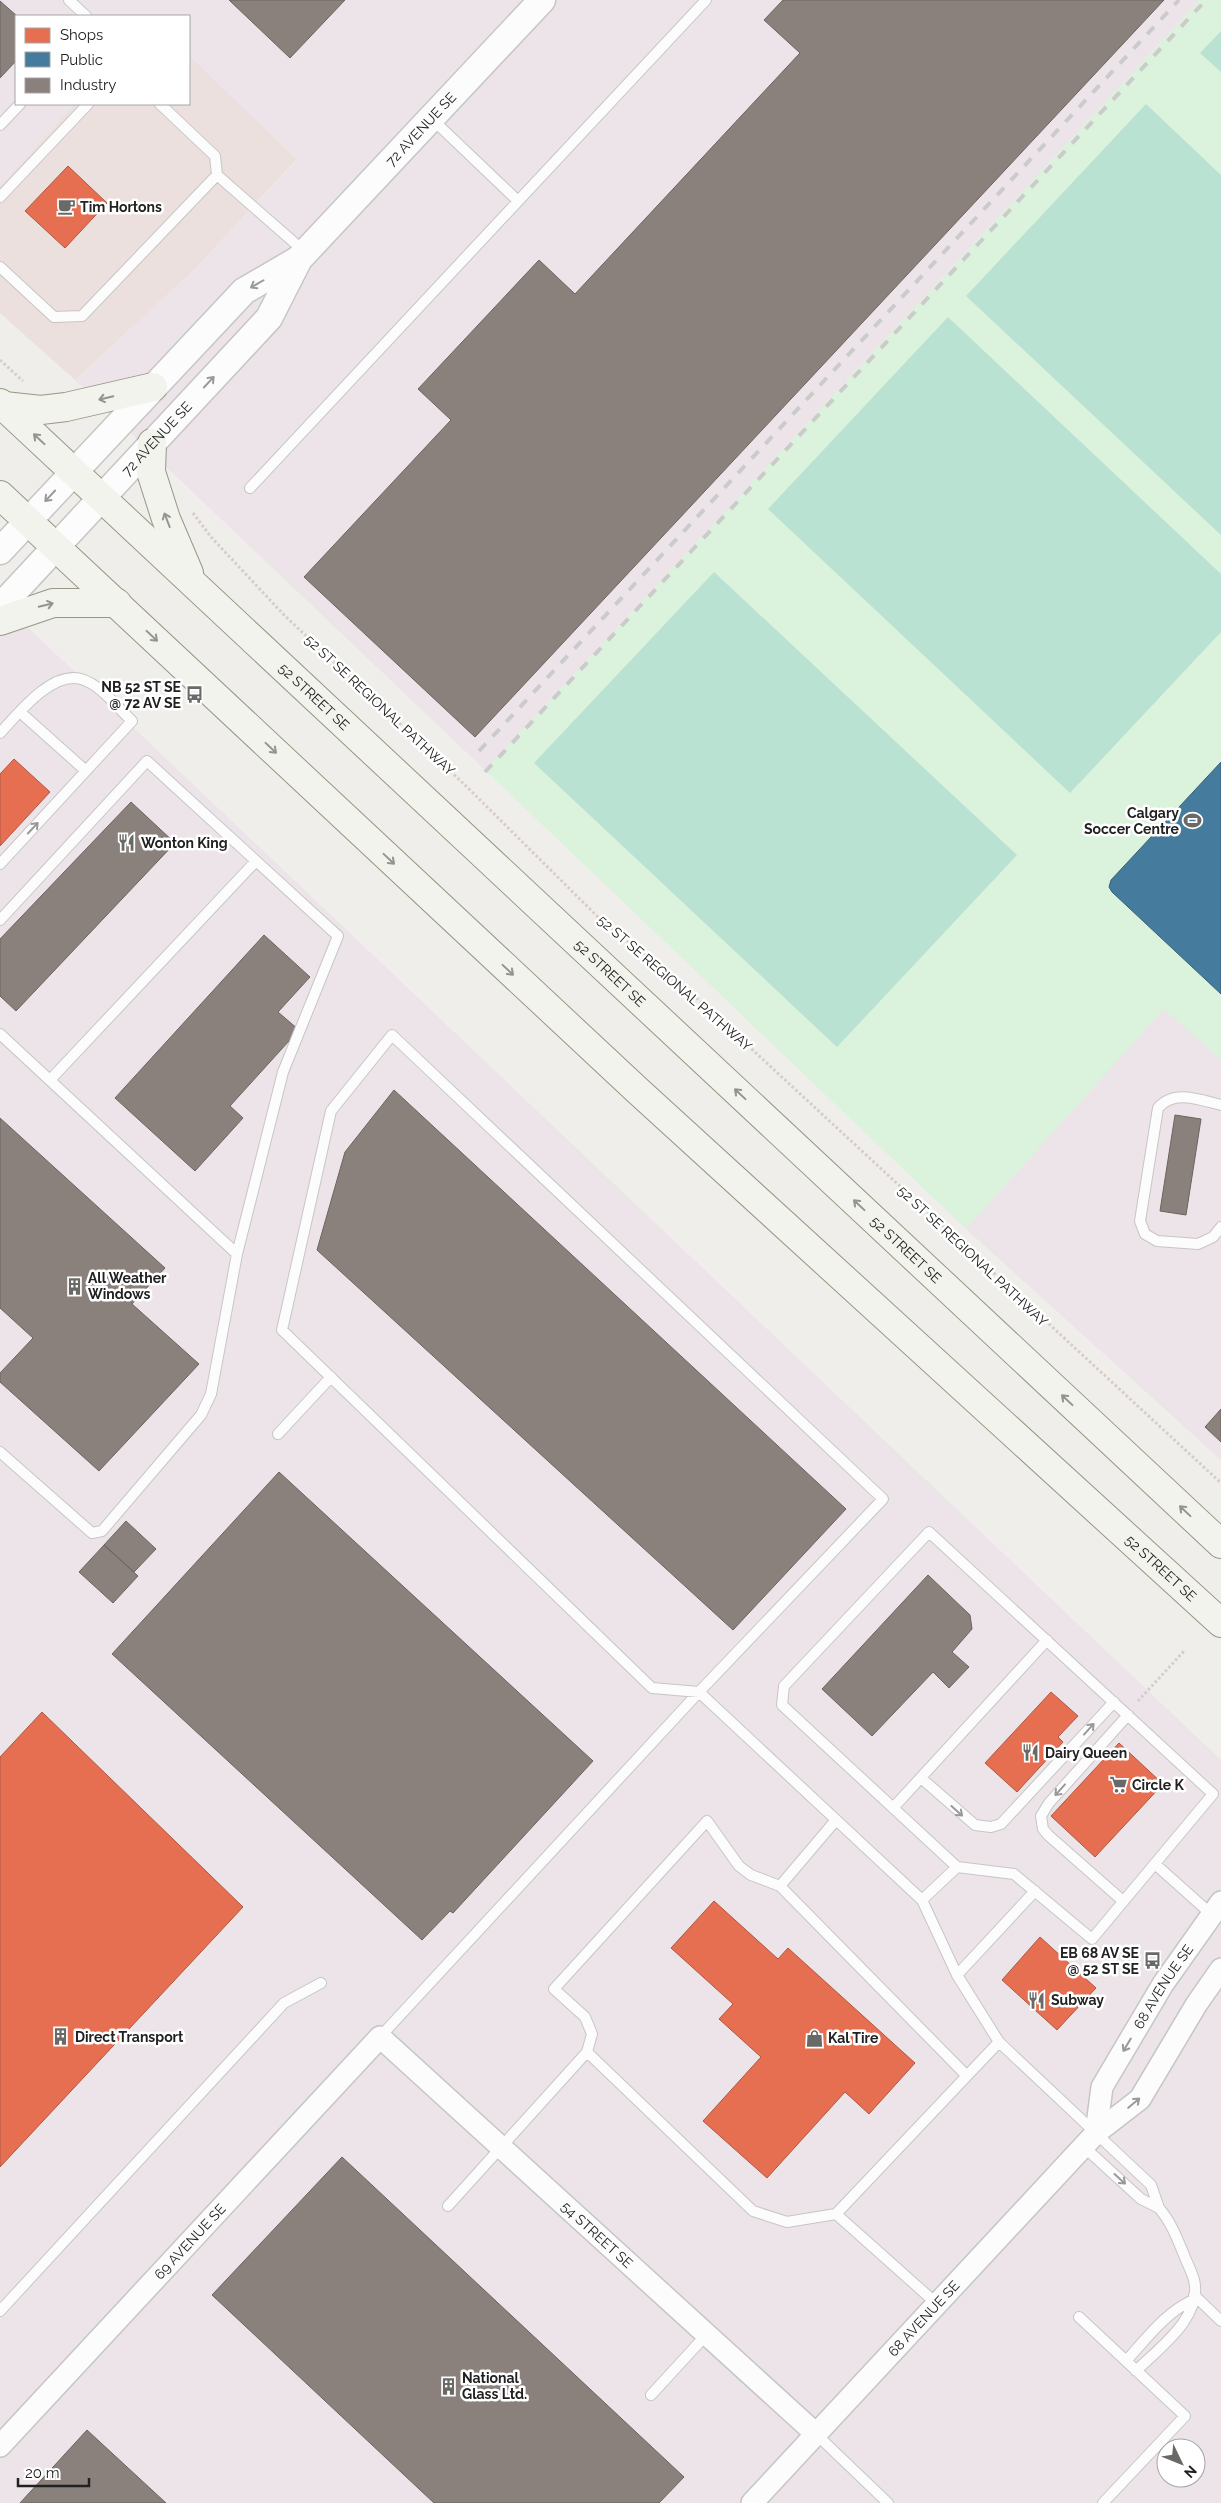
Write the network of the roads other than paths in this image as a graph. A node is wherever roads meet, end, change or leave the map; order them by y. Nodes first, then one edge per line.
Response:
1 (69, 0) edge
2 (542, 0) edge
3 (706, 0) edge
4 (85, 15) edge
5 (19, 105) edge
6 (87, 105) edge
7 (161, 105) edge
8 (431, 119) junction
9 (0, 125) edge
10 (217, 175) junction
11 (0, 197) edge
12 (518, 201) junction
13 (303, 256) junction
14 (0, 267) edge
15 (153, 387) junction
16 (2, 405) edge
17 (152, 443) junction
18 (73, 471) junction
19 (250, 488) dead end
20 (0, 496) edge
21 (101, 497) junction
22 (27, 521) junction
23 (54, 546) junction
24 (0, 551) edge
25 (192, 582) junction
26 (117, 603) junction
27 (0, 607) edge
28 (0, 621) edge
29 (20, 712) junction
30 (0, 733) edge
31 (86, 771) junction
32 (256, 861) junction
33 (0, 864) edge
34 (0, 920) edge
35 (0, 1034) edge
36 (50, 1080) junction
37 (1221, 1104) edge
38 (1221, 1227) edge
39 (237, 1254) junction
40 (331, 1377) junction
41 (278, 1434) dead end
42 (0, 1452) edge
43 (1221, 1544) edge
44 (1221, 1623) edge
45 (1047, 1640) junction
46 (699, 1692) junction
47 (1114, 1702) junction
48 (1127, 1715) junction
49 (921, 1778) junction
50 (893, 1808) junction
51 (836, 1820) junction
52 (1155, 1864) junction
53 (957, 1867) junction
54 (780, 1886) junction
55 (1035, 1891) junction
56 (922, 1900) junction
57 (1123, 1901) junction
58 (1216, 1908) edge
59 (1221, 1969) edge
60 (957, 1975) junction
61 (321, 1983) dead end
62 (380, 2037) junction
63 (999, 2042) junction
64 (587, 2052) junction
65 (967, 2076) junction
66 (1090, 2140) junction
67 (502, 2148) junction
68 (448, 2206) dead end
69 (1160, 2208) junction
70 (836, 2214) junction
71 (1194, 2297) junction
72 (937, 2304) junction
73 (0, 2311) edge
74 (1079, 2317) dead end
75 (1221, 2321) edge
76 (707, 2334) junction
77 (1126, 2361) junction
78 (1136, 2370) junction
79 (651, 2395) dead end
80 (816, 2434) junction
81 (0, 2446) edge
82 (752, 2503) edge
83 (888, 2503) edge
84 (1103, 2503) edge

1 - 4 lane
2 - 8 street, 72 AVENUE SE
3 - 12 lane
5 - 9 lane
6 - 11 lane
7 - 10 lane
8 - 12 lane
8 - 13 street, 72 AVENUE SE
10 - 13 lane
10 - 14 lane
12 - 19 lane
13 -> 15 street, 72 AVENUE SE
17 -> 13 street, 72 AVENUE SE
15 -> 16 main road
15 - 18 street, 72 AVENUE SE
18 -> 16 main road, 52 STREET SE
17 - 21 street, 72 AVENUE SE
25 -> 17 main road
18 - 21 main road, 52 STREET SE
18 -> 22 street, 72 AVENUE SE
20 - 22 main road, 52 STREET SE
21 - 23 street, 72 AVENUE SE
21 - 25 main road, 52 STREET SE
22 - 23 main road, 52 STREET SE
22 - 24 street, 72 AVENUE SE
23 - 26 main road, 52 STREET SE
23 - 27 street, 72 AVENUE SE
43 -> 25 main road, 52 STREET SE
28 -> 26 main road
26 -> 44 main road, 52 STREET SE
29 - 30 lane
29 - 31 lane
29 - 31 lane
33 -> 31 lane
32 - 34 lane
32 - 36 lane
32 - 39 lane
35 - 36 lane
36 - 39 lane
37 - 38 lane
39 - 42 lane
40 - 41 lane
40 - 46 lane
40 - 46 lane
45 - 47 lane
45 - 49 lane
45 - 50 lane
46 - 51 lane
46 - 62 lane
47 - 48 lane
49 -> 47 lane
48 - 52 lane
48 -> 57 lane
49 - 50 lane
50 - 53 lane
51 - 54 lane
51 - 56 lane
52 - 57 lane
52 - 58 lane
53 - 55 lane
53 - 56 lane
54 - 64 lane
54 - 65 lane
55 - 57 lane
55 - 60 lane
56 - 60 lane
58 -> 66 street, 68 AVENUE SE
66 -> 59 street, 68 AVENUE SE
60 - 63 lane
61 - 73 lane
62 - 67 street, 54 STREET SE
62 - 81 street, 69 AVENUE SE
63 - 65 lane
63 - 66 lane
64 - 67 lane
64 - 70 lane
65 - 70 lane
66 -> 69 lane
66 - 69 lane
66 - 72 street, 68 AVENUE SE
67 - 68 lane
67 - 76 street, 54 STREET SE
69 - 71 lane
70 - 72 lane
71 - 75 lane
71 - 77 lane
71 - 78 lane
72 - 80 street, 68 AVENUE SE
74 - 77 lane
76 - 79 lane
76 - 80 street, 54 STREET SE
77 - 78 lane
78 - 84 lane
80 - 82 street, 68 AVENUE SE
80 - 83 lane

